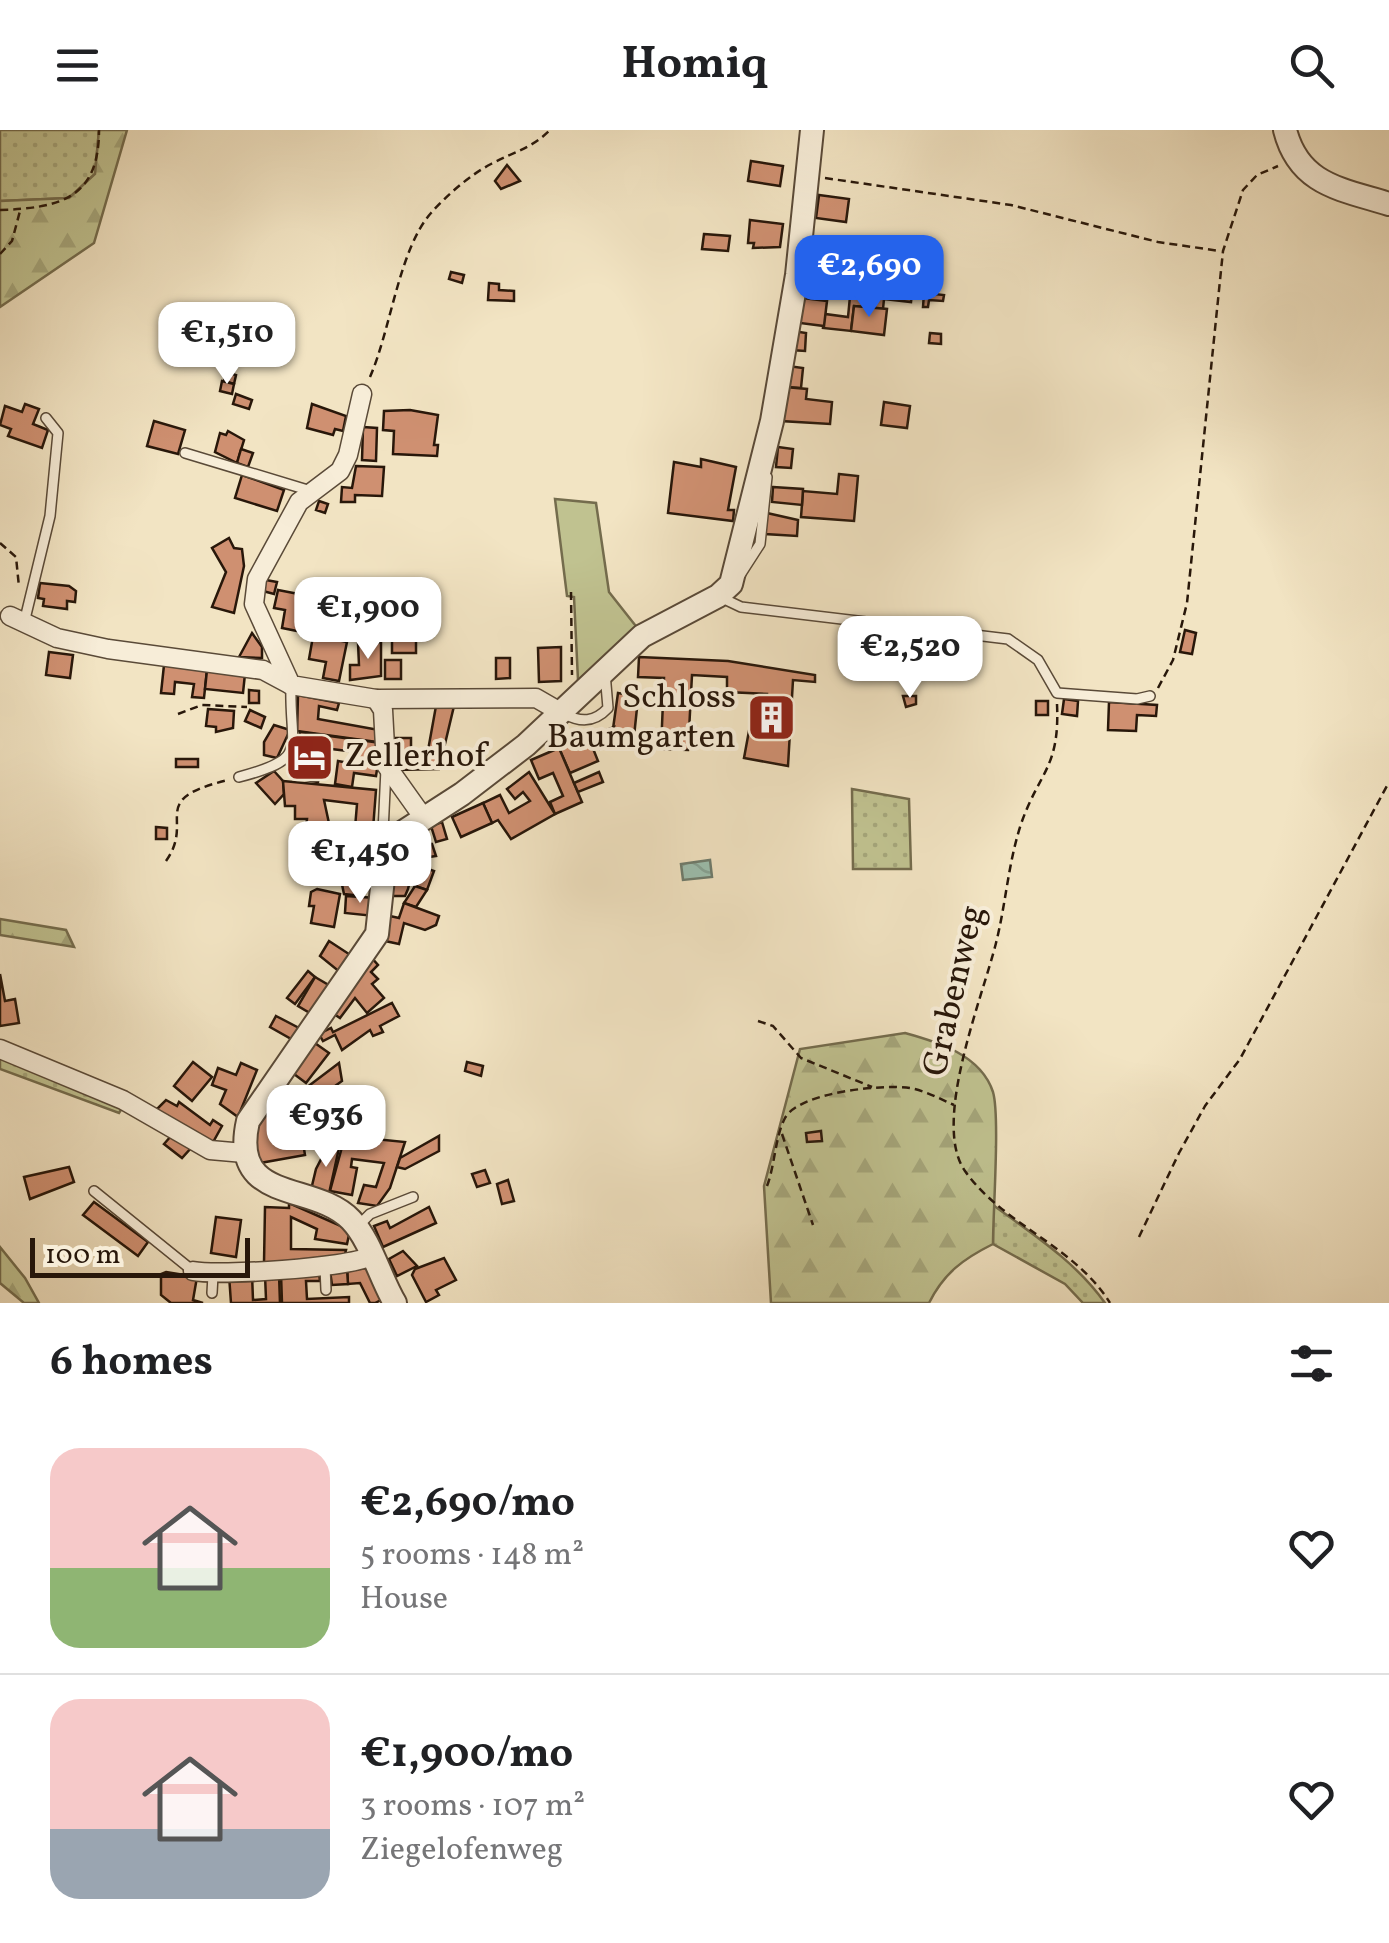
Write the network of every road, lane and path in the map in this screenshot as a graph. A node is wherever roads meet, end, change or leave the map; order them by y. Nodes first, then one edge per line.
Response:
1 (99, 130) edge
2 (550, 130) edge
3 (812, 130) edge
4 (1286, 130) edge
5 (1295, 160) junction
6 (810, 168) junction
7 (1389, 204) edge
8 (20, 209) junction
9 (0, 210) edge
10 (1223, 251) junction
11 (0, 254) edge
12 (362, 394) joint
13 (46, 418) dead end
14 (185, 453) dead end
15 (310, 492) junction
16 (0, 543) edge
17 (724, 590) junction
18 (570, 592) dead end
19 (19, 616) junction
20 (604, 672) junction
21 (291, 685) junction
22 (1056, 693) junction
23 (580, 695) junction
24 (1150, 696) joint
25 (376, 699) junction
26 (247, 707) dead end
27 (562, 713) junction
28 (178, 714) dead end
29 (386, 766) junction
30 (240, 777) joint
31 (1389, 782) edge
32 (416, 821) junction
33 (380, 824) junction
34 (385, 860) junction
35 (166, 861) dead end
36 (758, 1021) dead end
37 (0, 1049) edge
38 (874, 1087) junction
39 (955, 1106) junction
40 (781, 1133) junction
41 (244, 1153) junction
42 (767, 1186) dead end
43 (94, 1192) dead end
44 (413, 1198) dead end
45 (813, 1225) dead end
46 (357, 1227) junction
47 (1139, 1237) dead end
48 (371, 1256) junction
49 (325, 1267) junction
50 (193, 1271) joint
51 (326, 1290) dead end
52 (394, 1303) edge
53 (1110, 1303) edge

1 - 8 path
2 - 12 path
3 - 6 street
4 - 5 street
5 - 7 street
5 - 10 path
6 - 10 path
6 - 17 street
8 - 9 path
8 - 11 path
10 - 24 path
12 - 15 street
13 - 19 lane
14 - 15 lane
15 - 21 street
16 - 19 path
17 - 20 street
17 - 22 lane
18 - 23 path
19 - 21 street
20 - 23 street
20 - 27 lane
21 - 25 street
21 - 30 lane
22 - 24 lane
22 - 39 path, Grabenweg
23 - 27 street
25 - 27 street
25 - 29 street
26 - 28 path
27 - 32 street
29 - 32 street
29 - 33 lane
30 - 35 path
31 - 47 path
32 - 33 lane
32 - 34 street
33 - 34 lane
34 - 41 street
36 - 38 path
37 - 41 street
38 - 39 path
38 - 40 path
39 - 53 path, Grabenweg
40 - 42 path
40 - 45 path
41 - 46 street
43 - 50 lane
44 - 46 lane
46 - 48 street
48 - 49 street
48 - 52 street
49 - 50 street
49 - 51 lane

